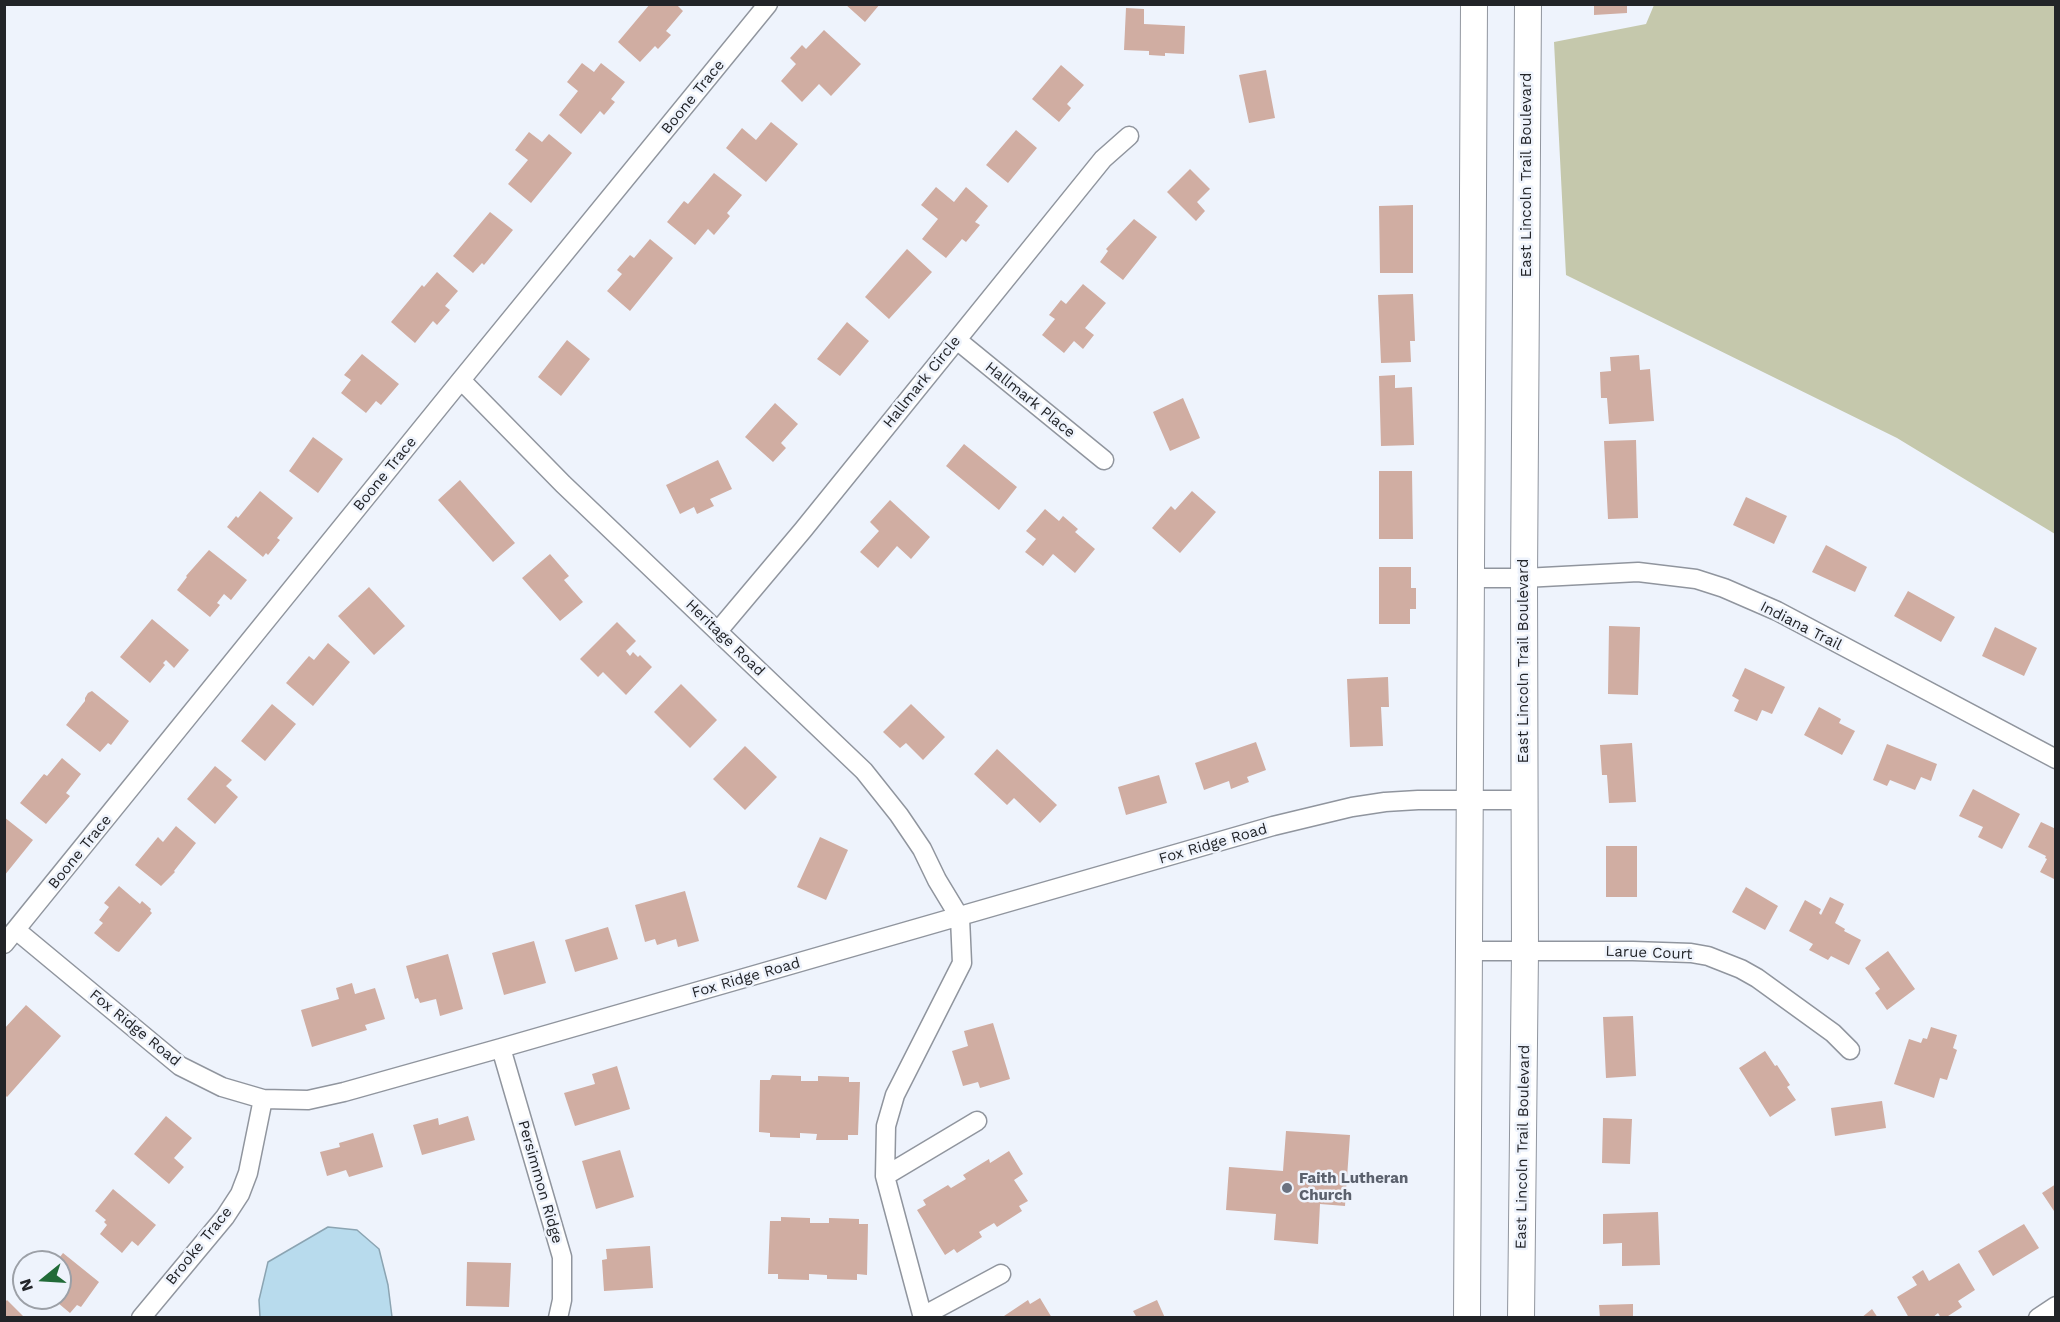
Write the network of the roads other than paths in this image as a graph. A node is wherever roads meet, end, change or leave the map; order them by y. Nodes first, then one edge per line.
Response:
1 (768, 4) edge
2 (1474, 4) edge
3 (1528, 4) edge
4 (1129, 136) dead end
5 (957, 340) junction
6 (461, 380) junction
7 (1104, 460) dead end
8 (1472, 578) junction
9 (1524, 578) junction
10 (718, 631) junction
11 (2055, 759) edge
12 (1469, 800) junction
13 (1524, 800) junction
14 (960, 918) junction
15 (10, 937) edge
16 (1470, 951) junction
17 (1525, 951) junction
18 (501, 1048) junction
19 (1850, 1050) dead end
20 (263, 1099) junction
21 (977, 1121) dead end
22 (885, 1176) junction
23 (1001, 1274) dead end
24 (2055, 1306) edge
25 (141, 1317) edge
26 (558, 1317) edge
27 (923, 1317) edge
28 (1467, 1317) edge
29 (1521, 1317) edge
30 (2038, 1317) edge

1 - 6 street, Boone Trace
2 - 8 street
3 - 9 street, East Lincoln Trail Boulevard
4 - 5 street, Hallmark Circle
5 - 7 street, Hallmark Place
5 - 10 street, Hallmark Circle
6 - 10 street, Heritage Road
6 - 15 street, Boone Trace
8 - 9 street, Indiana Trail
8 - 12 street
9 - 11 street, Indiana Trail
9 - 13 street, East Lincoln Trail Boulevard
10 - 14 street, Heritage Road
12 - 13 street, Fox Ridge Road
12 - 14 street, Fox Ridge Road
12 - 16 street
13 - 17 street, East Lincoln Trail Boulevard
14 - 18 street, Fox Ridge Road
14 - 22 street
15 - 20 street, Fox Ridge Road
16 - 17 street, Larue Court
16 - 28 street
17 - 19 street, Larue Court
17 - 29 street, East Lincoln Trail Boulevard
18 - 20 street, Fox Ridge Road
18 - 26 street, Persimmon Ridge
20 - 25 street, Brooke Trace
21 - 22 street
22 - 27 street
23 - 27 street
24 - 30 street

